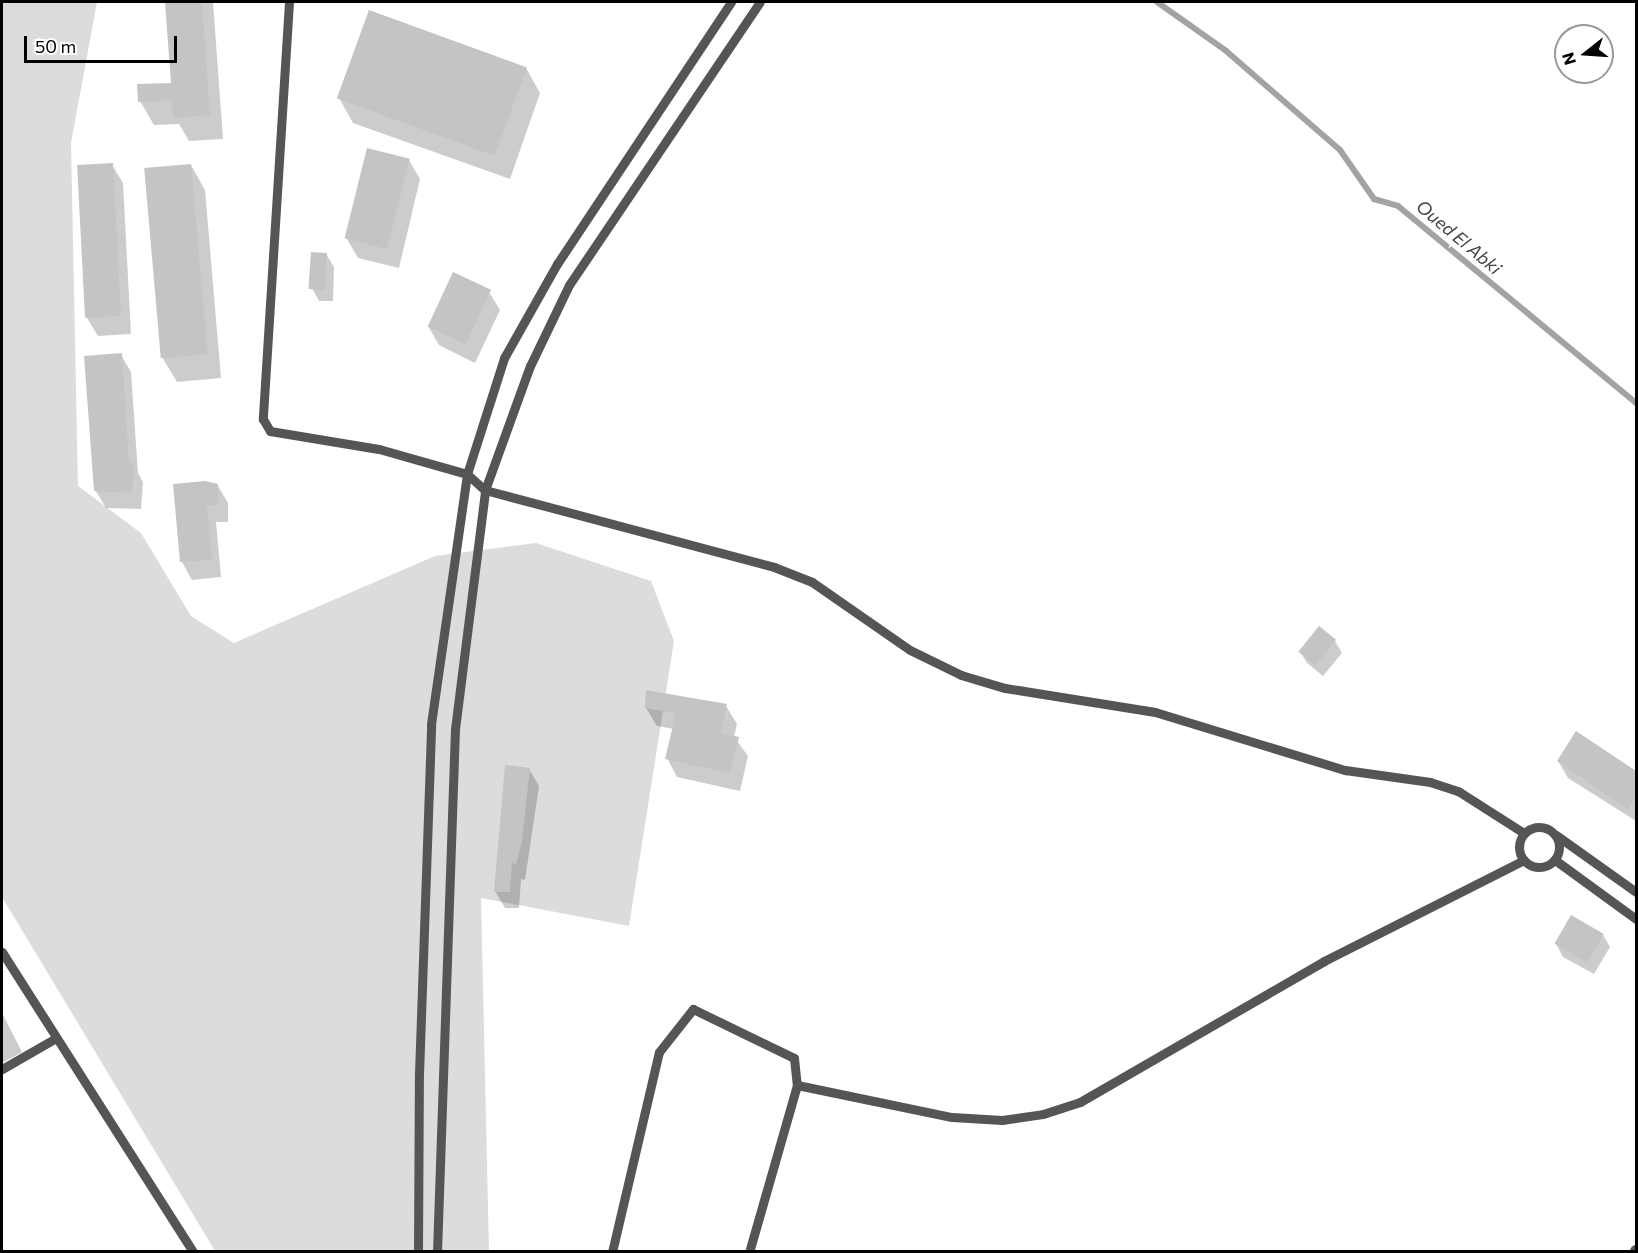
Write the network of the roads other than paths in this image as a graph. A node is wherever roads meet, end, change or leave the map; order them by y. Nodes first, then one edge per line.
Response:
1 (290, 2) edge
2 (731, 2) edge
3 (760, 2) edge
4 (467, 474) junction
5 (485, 490) junction
6 (1524, 833) junction
7 (1554, 833) junction
8 (1524, 860) junction
9 (1555, 860) junction
10 (1636, 892) edge
11 (1636, 919) edge
12 (2, 952) edge
13 (56, 1038) junction
14 (2, 1069) edge
15 (797, 1085) junction
16 (193, 1251) edge
17 (418, 1251) edge
18 (437, 1251) edge
19 (612, 1251) edge
20 (749, 1251) edge

1 - 4 lane
2 - 4 lane
3 - 5 lane
4 - 5 lane
4 - 17 lane
5 - 6 lane
5 - 18 lane
6 - 7 lane
6 - 8 lane
7 - 9 lane
7 - 10 lane
8 - 9 lane
8 - 15 lane
9 - 11 lane
12 - 13 lane
13 - 14 lane
13 - 16 lane
15 - 19 lane
15 - 20 lane

